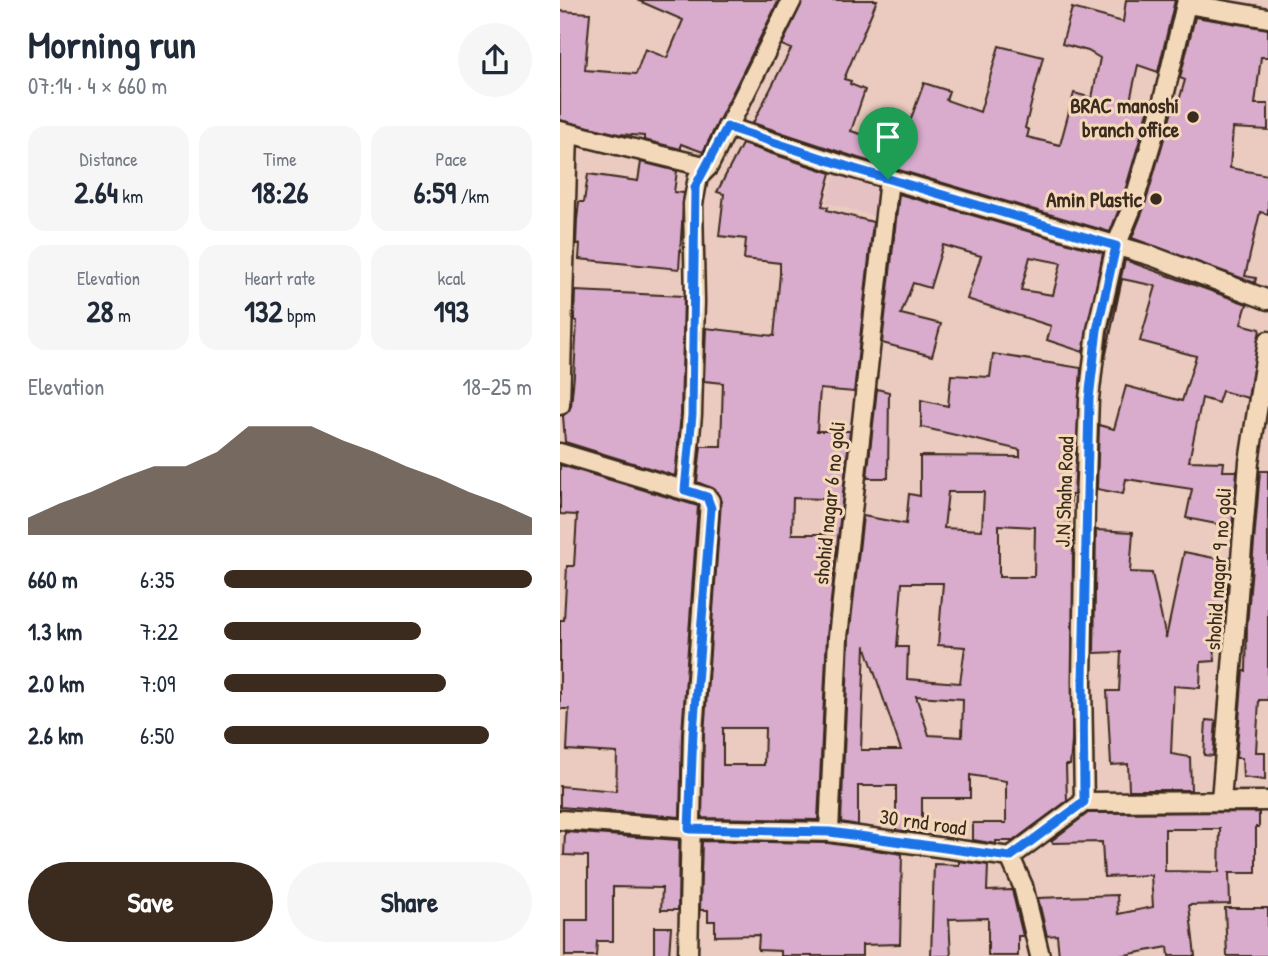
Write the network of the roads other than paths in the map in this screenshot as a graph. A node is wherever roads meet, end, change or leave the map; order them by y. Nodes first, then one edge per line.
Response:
1 (792, 0) edge
2 (1187, 2) edge
3 (1268, 18) edge
4 (727, 127) junction
5 (564, 132) edge
6 (708, 167) junction
7 (888, 179) junction
8 (1116, 246) junction
9 (1268, 300) edge
10 (1268, 341) edge
11 (560, 405) edge
12 (560, 453) edge
13 (685, 490) junction
14 (1221, 800) junction
15 (1268, 801) edge
16 (1084, 802) junction
17 (560, 820) edge
18 (689, 829) junction
19 (830, 832) junction
20 (1010, 857) junction
21 (688, 956) edge
22 (1040, 956) edge

1 - 4 street
2 - 3 street
2 - 8 street, J.N Shaha Road
4 - 6 street
4 - 7 street
5 - 6 street
5 - 11 street
6 - 13 street
7 - 8 street
7 - 19 street, shohid nagar 6 no goli
8 - 9 street
8 - 16 street, J.N Shaha Road
10 - 14 street, shohid nagar 9 no goli
12 - 13 street
13 - 18 street
14 - 15 street
14 - 16 street
16 - 20 street
17 - 18 street, 30 rnd road
18 - 19 street, 30 rnd road
18 - 21 street
19 - 20 street, 30 rnd road
20 - 22 street

